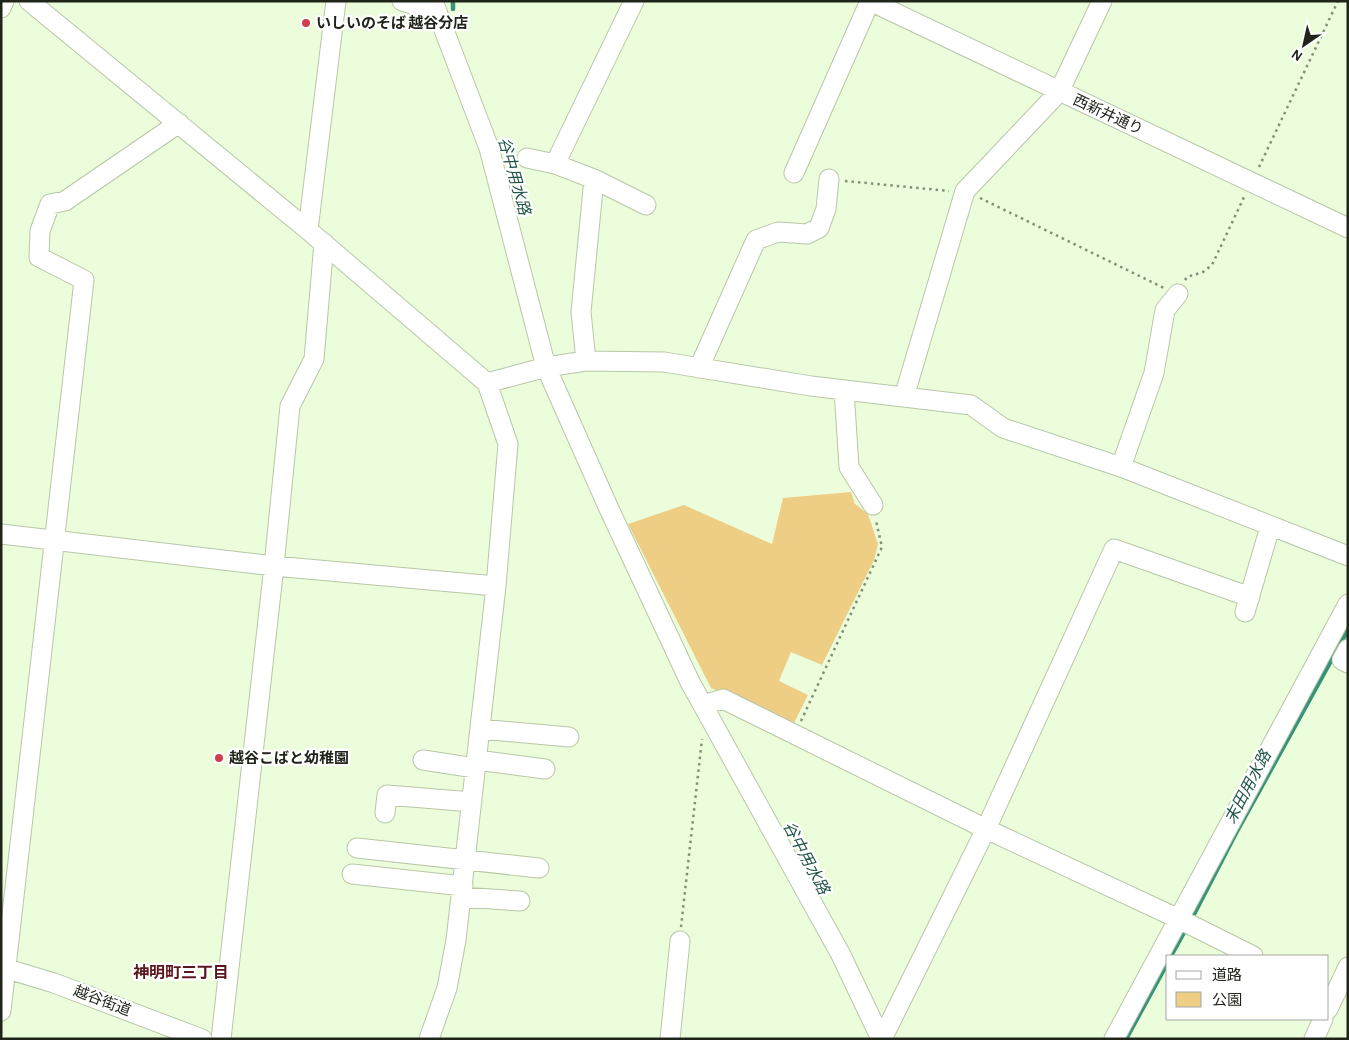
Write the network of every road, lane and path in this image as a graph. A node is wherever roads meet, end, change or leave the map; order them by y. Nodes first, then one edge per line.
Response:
1 (4, 1) edge
2 (29, 1) edge
3 (336, 1) edge
4 (402, 1) edge
5 (634, 1) edge
6 (870, 1) edge
7 (1102, 1) edge
8 (1338, 1) edge
9 (435, 7) edge
10 (1, 8) edge
11 (1059, 92) junction
12 (179, 123) junction
13 (527, 158) dead end
14 (555, 164) junction
15 (794, 173) dead end
16 (594, 179) junction
17 (829, 179) joint
18 (1251, 183) junction
19 (965, 191) junction
20 (646, 205) dead end
21 (1348, 228) edge
22 (308, 230) junction
23 (324, 243) junction
24 (1178, 294) junction
25 (586, 361) junction
26 (546, 367) junction
27 (699, 368) junction
28 (487, 383) junction
29 (844, 390) junction
30 (904, 397) junction
31 (1121, 467) junction
32 (873, 505) joint
33 (1270, 527) junction
34 (1, 534) edge
35 (54, 539) junction
36 (1348, 556) edge
37 (274, 566) junction
38 (496, 586) junction
39 (1348, 604) edge
40 (703, 705) junction
41 (480, 729) junction
42 (703, 732) dead end
43 (795, 734) junction
44 (569, 737) dead end
45 (423, 760) dead end
46 (476, 764) junction
47 (545, 769) dead end
48 (472, 802) junction
49 (385, 813) dead end
50 (986, 828) junction
51 (356, 848) dead end
52 (465, 861) junction
53 (539, 868) dead end
54 (352, 874) dead end
55 (462, 891) junction
56 (520, 901) dead end
57 (1179, 919) junction
58 (680, 941) joint
59 (1251, 955) edge
60 (1348, 967) edge
61 (4, 968) edge
62 (1334, 1001) edge
63 (1, 1011) edge
64 (1323, 1020) edge
65 (887, 1036) edge
66 (202, 1039) edge
67 (220, 1039) edge
68 (429, 1039) edge
69 (670, 1039) edge
70 (1114, 1039) edge
71 (1314, 1039) edge

1 - 10 street
2 - 12 street
3 - 22 street
4 - 9 street
5 - 14 street
6 - 11 street, 西新井通り
6 - 15 street
7 - 11 street
8 - 18 path
9 - 26 street
11 - 18 street, 西新井通り
11 - 19 street
12 - 22 street
12 - 35 street
13 - 14 street
14 - 16 street
16 - 20 street
16 - 25 street
17 - 19 path
17 - 27 street
18 - 21 street, 西新井通り
18 - 24 path
19 - 24 path
19 - 30 street
22 - 23 street
23 - 28 street
23 - 37 street
24 - 31 street
25 - 26 street
25 - 27 street
26 - 28 street
26 - 40 street
27 - 29 street
28 - 38 street
29 - 30 street
29 - 32 street
30 - 31 street
31 - 33 street
32 - 43 path
33 - 36 street
33 - 50 street
34 - 35 street
35 - 37 street
35 - 61 street
37 - 38 street
37 - 67 street
38 - 41 street
39 - 57 street
40 - 43 street
40 - 65 street
41 - 44 street
41 - 46 street
42 - 58 path
43 - 50 street
45 - 46 street
46 - 47 street
46 - 48 street
48 - 49 street
48 - 52 street
50 - 57 street
50 - 65 street
51 - 52 street
52 - 53 street
52 - 55 street
54 - 55 street
55 - 56 street
55 - 68 street
57 - 59 street
57 - 70 street
58 - 69 street
60 - 62 street
61 - 63 street
61 - 66 street, 越谷街道
64 - 71 street

